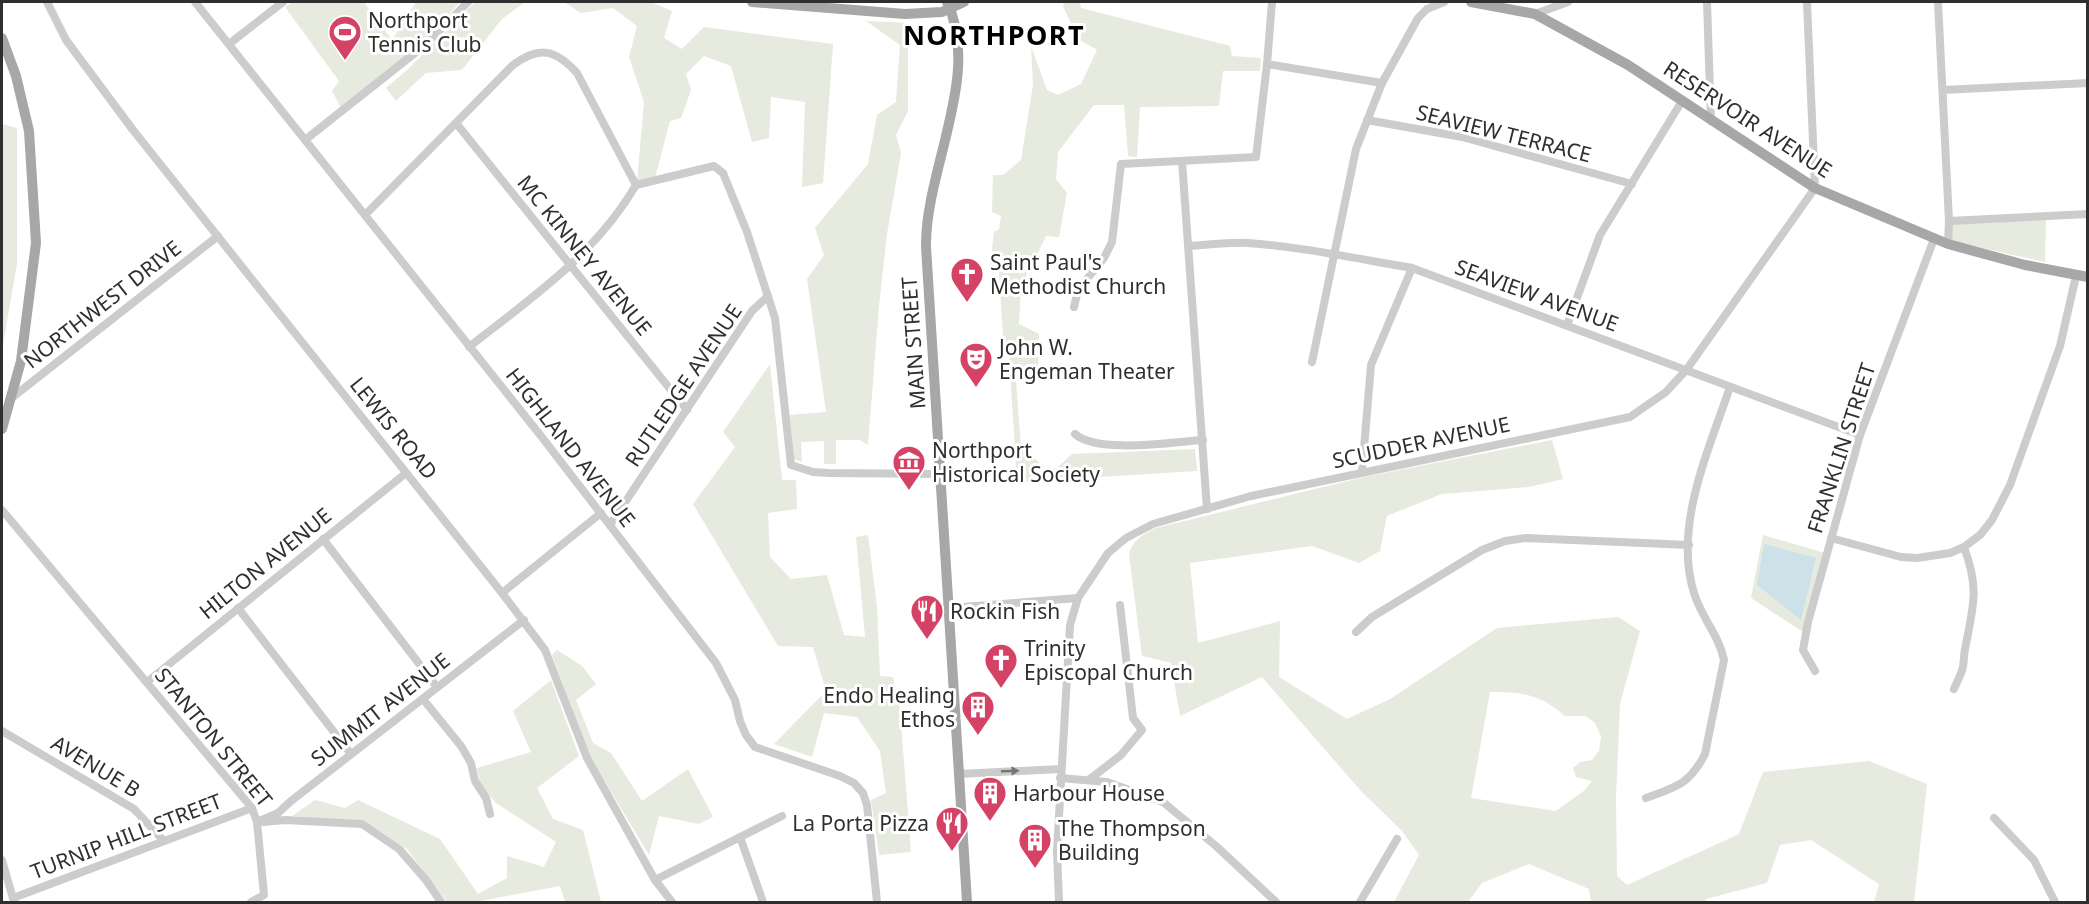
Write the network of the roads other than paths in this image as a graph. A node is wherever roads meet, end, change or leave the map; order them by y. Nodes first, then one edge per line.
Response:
1 (47, 2) edge
2 (195, 2) edge
3 (283, 2) edge
4 (468, 2) edge
5 (752, 2) edge
6 (964, 2) edge
7 (1272, 2) edge
8 (1444, 2) edge
9 (1471, 2) edge
10 (1568, 2) edge
11 (1707, 2) edge
12 (1808, 2) edge
13 (1938, 2) edge
14 (949, 5) edge
15 (1535, 14) junction
16 (2, 38) edge
17 (229, 44) junction
18 (1268, 64) junction
19 (1382, 83) junction
20 (2088, 83) edge
21 (1943, 90) junction
22 (1682, 101) junction
23 (1367, 120) junction
24 (1712, 121) junction
25 (456, 123) junction
26 (305, 140) junction
27 (1182, 160) junction
28 (1632, 184) junction
29 (636, 185) junction
30 (1815, 188) junction
31 (2088, 214) edge
32 (365, 215) junction
33 (1949, 221) junction
34 (218, 236) junction
35 (1934, 239) junction
36 (1948, 244) junction
37 (1188, 246) junction
38 (1334, 254) junction
39 (570, 266) junction
40 (1412, 268) junction
41 (2076, 276) junction
42 (2088, 278) edge
43 (768, 296) junction
44 (1074, 307) dead end
45 (1567, 325) junction
46 (469, 348) junction
47 (1312, 362) dead end
48 (1687, 369) junction
49 (1730, 387) junction
50 (9, 400) junction
51 (687, 410) junction
52 (2, 429) edge
53 (1075, 434) dead end
54 (1860, 435) junction
55 (1203, 440) junction
56 (1362, 472) junction
57 (406, 473) junction
58 (941, 474) junction
59 (1207, 509) junction
60 (2, 510) edge
61 (601, 513) junction
62 (610, 525) junction
63 (1831, 538) junction
64 (322, 540) junction
65 (1689, 545) junction
66 (1964, 548) junction
67 (502, 593) junction
68 (1078, 598) junction
69 (1120, 604) dead end
70 (238, 608) junction
71 (949, 608) junction
72 (524, 620) junction
73 (1356, 632) dead end
74 (1815, 671) dead end
75 (147, 682) junction
76 (437, 687) junction
77 (1954, 689) dead end
78 (423, 699) junction
79 (2, 731) edge
80 (351, 754) junction
81 (1060, 773) junction
82 (959, 774) junction
83 (1090, 779) junction
84 (1646, 798) dead end
85 (252, 808) junction
86 (490, 814) dead end
87 (782, 816) dead end
88 (1994, 818) dead end
89 (257, 822) junction
90 (740, 837) junction
91 (1397, 839) dead end
92 (164, 841) junction
93 (2, 860) edge
94 (655, 880) junction
95 (13, 900) edge
96 (251, 903) edge
97 (441, 903) edge
98 (672, 903) edge
99 (763, 903) edge
100 (877, 903) edge
101 (967, 903) edge
102 (1059, 903) edge
103 (1276, 903) edge
104 (1360, 903) edge
105 (2055, 903) edge

1 - 34 street, LEWIS ROAD
2 - 17 street, HIGHLAND AVENUE
3 - 17 street
4 - 26 street
5 - 14 main road
6 - 14 main road
7 - 18 street
8 - 19 street
9 - 15 main road, RESERVOIR AVENUE
10 - 15 street
11 - 24 street
12 - 30 street
13 - 21 street
14 - 58 main road, MAIN STREET
15 - 22 main road, RESERVOIR AVENUE
16 - 50 main road
17 - 26 street, HIGHLAND AVENUE
18 - 19 street
18 - 27 street
19 - 23 street
20 - 21 street
21 - 33 street
22 - 24 main road, RESERVOIR AVENUE
22 - 28 street
23 - 28 street, SEAVIEW TERRACE
23 - 38 street
24 - 30 main road, RESERVOIR AVENUE
25 - 29 street
25 - 32 street
25 - 39 street, MC KINNEY AVENUE
26 - 32 street, HIGHLAND AVENUE
27 - 37 street
27 - 44 street
28 - 45 street
29 - 39 street
29 - 43 street
30 - 35 main road, RESERVOIR AVENUE
30 - 48 street, SCUDDER AVENUE
31 - 33 street
32 - 46 street, HIGHLAND AVENUE
33 - 36 street
34 - 50 street, NORTHWEST DRIVE
34 - 57 street, LEWIS ROAD
35 - 36 main road, RESERVOIR AVENUE
35 - 54 street, FRANKLIN STREET
36 - 41 main road, RESERVOIR AVENUE
37 - 38 street, SEAVIEW AVENUE
37 - 55 street
38 - 40 street, SEAVIEW AVENUE
38 - 47 street
39 - 46 street
39 - 51 street, MC KINNEY AVENUE
40 - 45 street, SEAVIEW AVENUE
40 - 56 street
41 - 42 main road, RESERVOIR AVENUE
41 - 66 street
43 - 51 street, RUTLEDGE AVENUE
43 - 58 street
45 - 48 street, SEAVIEW AVENUE
46 - 61 street, HIGHLAND AVENUE
48 - 49 street, SEAVIEW AVENUE
48 - 56 street, SCUDDER AVENUE
49 - 54 street, SEAVIEW AVENUE
49 - 65 street
50 - 52 main road
51 - 62 street, RUTLEDGE AVENUE
53 - 55 street
54 - 63 street, FRANKLIN STREET
55 - 59 street
56 - 59 street, SCUDDER AVENUE
57 - 64 street, HILTON AVENUE
57 - 67 street, LEWIS ROAD
58 - 71 main road, MAIN STREET
59 - 68 street, SCUDDER AVENUE
60 - 75 street, STANTON STREET
61 - 62 street, HIGHLAND AVENUE
61 - 67 street
62 - 100 street, HIGHLAND AVENUE
63 - 66 street
63 - 74 street, FRANKLIN STREET
64 - 70 street, HILTON AVENUE
64 - 76 street
65 - 73 street
65 - 84 street
66 - 77 street
67 - 72 street, LEWIS ROAD
68 - 71 street
68 - 81 street, SCUDDER AVENUE
69 - 83 street
70 - 75 street, HILTON AVENUE
70 - 80 street
71 - 82 main road, MAIN STREET
72 - 76 street, SUMMIT AVENUE
72 - 94 street, LEWIS ROAD
75 - 85 street, STANTON STREET
76 - 78 street, SUMMIT AVENUE
78 - 80 street, SUMMIT AVENUE
78 - 86 street
79 - 92 street, AVENUE B
80 - 89 street, SUMMIT AVENUE
82 -> 81 street
81 - 83 street
81 - 102 street, SCUDDER AVENUE
82 - 101 main road, MAIN STREET
83 - 103 street
85 - 89 street, STANTON STREET
85 - 92 street, TURNIP HILL STREET
87 - 90 street
88 - 105 street
89 - 96 street
89 - 97 street, STANTON STREET
90 - 94 street
90 - 99 street
91 - 104 street
92 - 95 street, TURNIP HILL STREET
93 - 95 street
94 - 98 street, LEWIS ROAD

